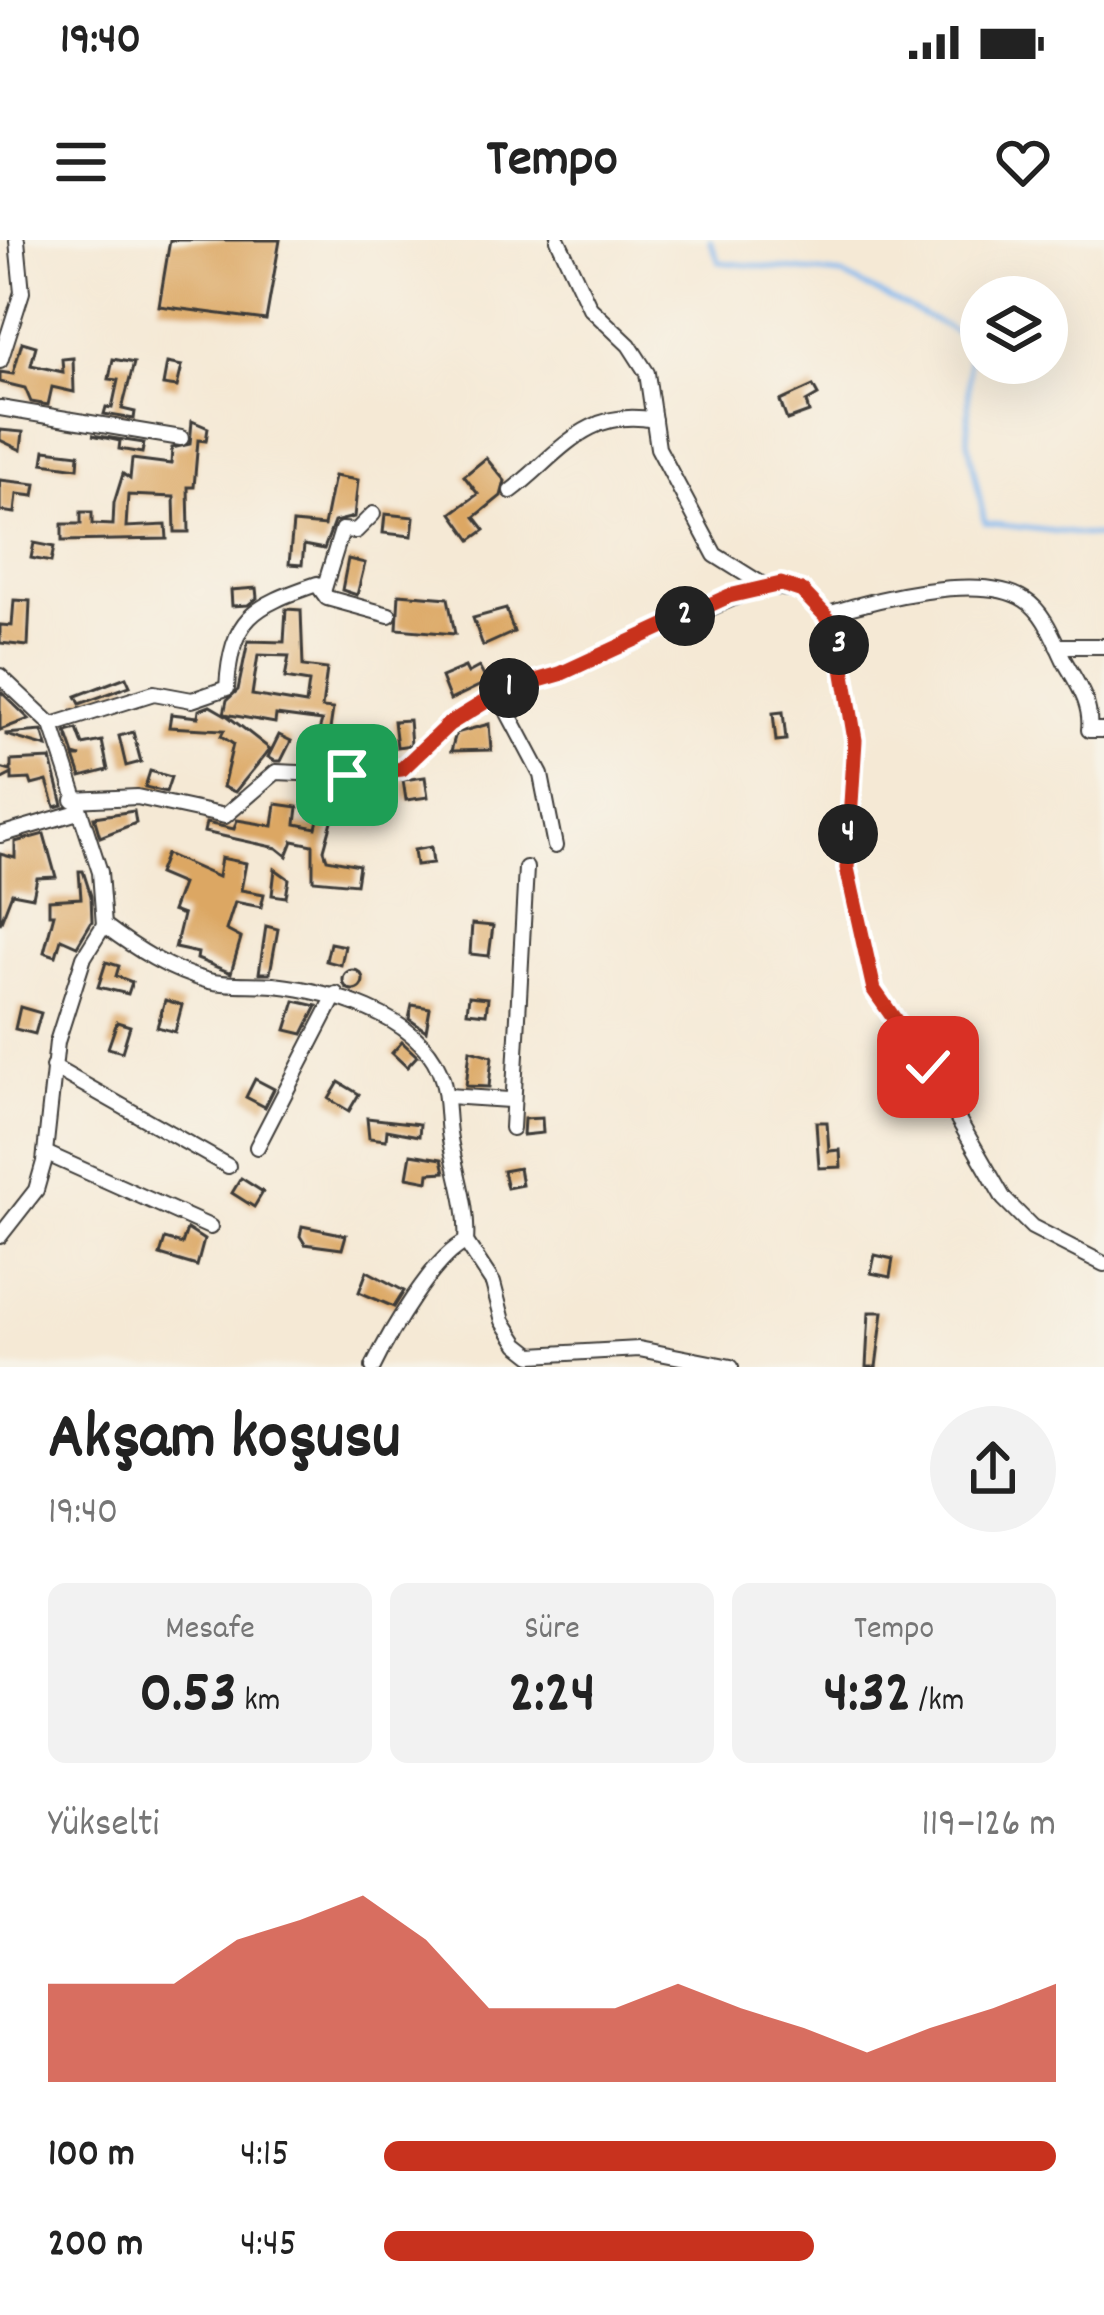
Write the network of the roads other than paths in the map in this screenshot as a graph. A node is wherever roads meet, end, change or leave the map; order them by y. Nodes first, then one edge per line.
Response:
1 (17, 240) edge
2 (558, 240) edge
3 (0, 361) edge
4 (0, 408) edge
5 (654, 420) junction
6 (182, 438) dead end
7 (511, 491) dead end
8 (374, 514) dead end
9 (763, 585) junction
10 (323, 592) junction
11 (389, 615) dead end
12 (825, 615) junction
13 (1057, 646) junction
14 (1104, 646) edge
15 (0, 676) edge
16 (497, 694) junction
17 (52, 725) junction
18 (1104, 730) edge
19 (76, 806) junction
20 (0, 835) edge
21 (555, 846) dead end
22 (526, 868) dead end
23 (104, 925) junction
24 (336, 994) junction
25 (53, 1066) junction
26 (448, 1096) junction
27 (509, 1100) junction
28 (512, 1128) dead end
29 (257, 1147) dead end
30 (45, 1153) junction
31 (228, 1166) dead end
32 (210, 1227) dead end
33 (0, 1236) edge
34 (466, 1242) junction
35 (1104, 1264) edge
36 (374, 1367) edge
37 (731, 1367) edge

1 - 3 street
2 - 5 street
4 - 6 street
5 - 7 street
5 - 9 street
8 - 10 street
9 - 12 street
9 - 16 street
10 - 11 street
10 - 17 street
12 - 13 street
12 - 35 street
13 - 14 street
13 - 18 street
15 - 17 street
16 - 19 street
16 - 21 street
17 - 19 street
19 - 20 street
19 - 23 street
22 - 27 street
23 - 24 street
23 - 25 street
24 - 26 street
24 - 29 street
25 - 30 street
25 - 31 street
26 - 27 street
26 - 34 street
27 - 28 street
30 - 32 street
30 - 33 street
34 - 36 street
34 - 37 street

